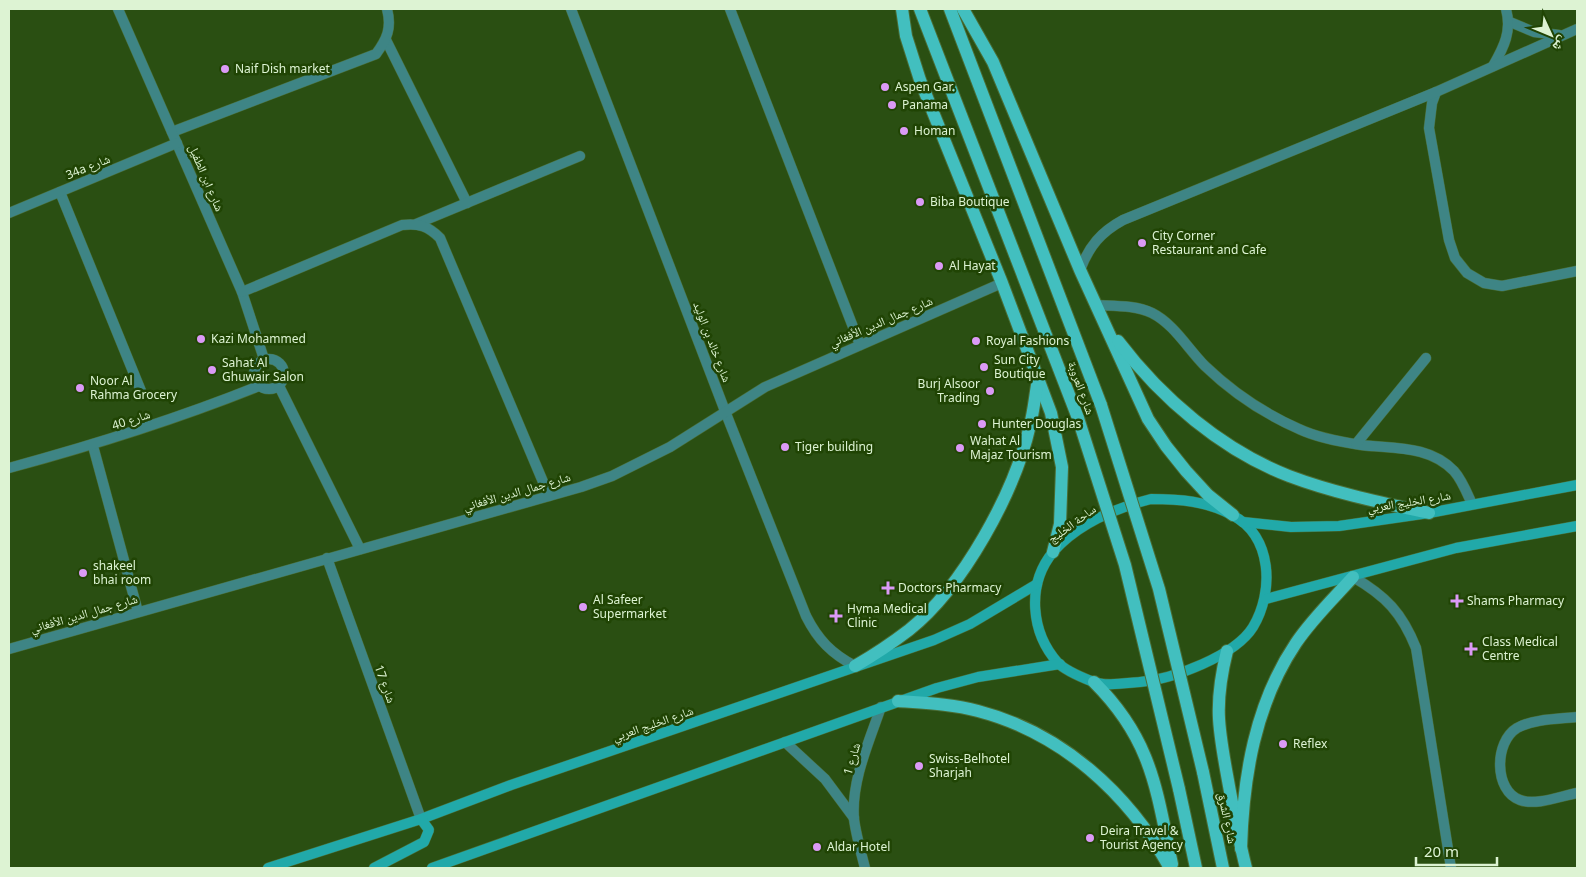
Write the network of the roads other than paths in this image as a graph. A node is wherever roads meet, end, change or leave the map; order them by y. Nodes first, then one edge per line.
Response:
1 (118, 9) edge
2 (386, 9) edge
3 (572, 9) edge
4 (730, 9) edge
5 (902, 9) edge
6 (920, 9) edge
7 (950, 9) edge
8 (964, 9) edge
9 (1506, 9) edge
10 (1510, 22) junction
11 (1577, 29) edge
12 (1560, 35) junction
13 (386, 40) junction
14 (1493, 66) junction
15 (1436, 92) junction
16 (172, 132) junction
17 (177, 143) junction
18 (580, 156) dead end
19 (60, 192) junction
20 (467, 203) junction
21 (9, 213) edge
22 (416, 224) junction
23 (1080, 270) junction
24 (1577, 271) edge
25 (1002, 283) junction
26 (242, 292) junction
27 (1096, 305) junction
28 (1106, 326) junction
29 (860, 345) junction
30 (1426, 358) dead end
31 (264, 360) junction
32 (1038, 380) junction
33 (259, 386) junction
34 (279, 386) junction
35 (141, 391) dead end
36 (725, 411) junction
37 (1356, 444) junction
38 (93, 446) junction
39 (9, 468) edge
40 (1577, 485) edge
41 (550, 496) junction
42 (1472, 504) junction
43 (1429, 513) junction
44 (1238, 519) junction
45 (1577, 526) edge
46 (360, 549) junction
47 (1053, 552) junction
48 (327, 558) junction
49 (1353, 577) junction
50 (1037, 584) junction
51 (1266, 599) junction
52 (138, 612) junction
53 (9, 649) edge
54 (1227, 651) junction
55 (1060, 664) junction
56 (856, 666) junction
57 (1094, 682) junction
58 (898, 701) junction
59 (880, 707) junction
60 (1577, 717) edge
61 (785, 742) junction
62 (1203, 772) joint
63 (1577, 793) edge
64 (854, 818) junction
65 (421, 819) junction
66 (1241, 850) junction
67 (268, 868) edge
68 (374, 868) edge
69 (432, 868) edge
70 (865, 868) edge
71 (1172, 868) edge
72 (1196, 868) edge
73 (1223, 868) edge
74 (1246, 868) edge
75 (1452, 868) edge

1 - 16 street, شارع ابن الطفيل
2 - 13 street
3 - 36 street, شارع خالد بن الوليد
4 - 29 street
5 - 25 main road
6 - 72 main road, شارع العروبة, bridge
7 - 62 main road, شارع العروبة, bridge
8 - 23 main road
9 - 10 street
10 - 12 street
10 - 14 street
11 - 12 street
12 - 14 street
13 - 16 street
13 - 20 street
14 - 15 street
15 - 23 street
15 - 24 street
16 - 17 street, شارع ابن الطفيل
17 - 19 street, 34a شارع
17 - 26 street, شارع ابن الطفيل
18 - 20 street
19 - 21 street, 34a شارع
19 - 35 street
20 - 22 street
22 - 26 street
22 - 41 street
23 - 27 main road
25 - 29 street, شارع جمال الدين الأفغاني
25 - 32 main road
26 - 31 street, شارع ابن الطفيل
27 - 28 main road
27 - 37 street
28 - 43 main road
28 - 44 main road
29 - 36 street, شارع جمال الدين الأفغاني
30 - 37 street
31 - 33 street
31 - 34 street
32 - 47 main road
32 - 56 main road
33 - 34 street
33 - 38 street, شارع 40
34 - 46 street
36 - 41 street, شارع جمال الدين الأفغاني
36 - 56 street, شارع خالد بن الوليد
37 - 42 street
38 - 39 street, شارع 40
38 - 52 street
40 - 42 main road, شارع الخليج العربي
41 - 46 street, شارع جمال الدين الأفغاني
42 - 43 main road, شارع الخليج العربي
43 - 44 main road, شارع الخليج العربي
44 - 47 main road, ساحة الخليج
44 - 51 main road, ساحة الخليج
45 - 49 main road
46 - 48 street, شارع جمال الدين الأفغاني
47 - 50 main road, ساحة الخليج
48 - 52 street, شارع جمال الدين الأفغاني
48 - 65 street, شارع 17
49 - 51 main road
49 - 66 main road
49 - 75 street
50 - 55 main road, ساحة الخليج
50 - 56 main road, شارع الخليج العربي
51 - 54 main road, ساحة الخليج
52 - 53 street, شارع جمال الدين الأفغاني
54 - 57 main road, ساحة الخليج
54 - 66 main road
55 - 57 main road, ساحة الخليج
55 - 58 main road
56 - 65 main road, شارع الخليج العربي
57 - 71 main road
58 - 59 main road
58 - 71 main road
59 - 61 main road
59 - 64 street, شارع 1
60 - 63 street
61 - 64 street, شارع 1
61 - 69 main road
62 - 73 main road, شارع الشرق
64 - 70 street, شارع 1
65 - 67 main road, شارع الخليج العربي
65 - 68 main road
66 - 74 main road

